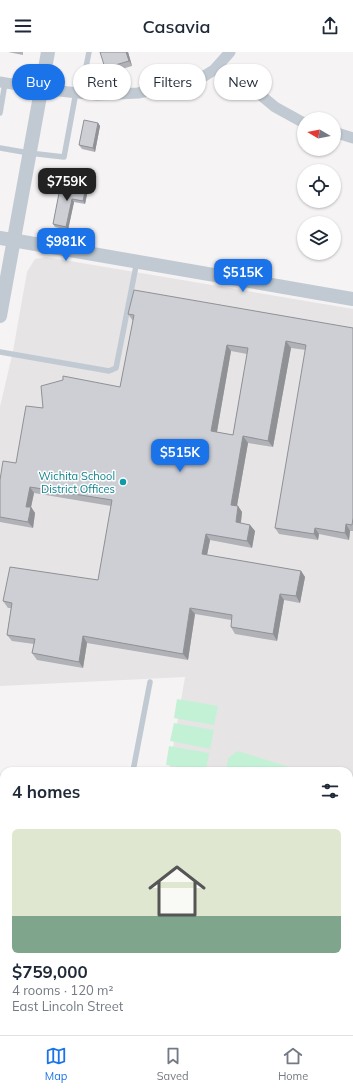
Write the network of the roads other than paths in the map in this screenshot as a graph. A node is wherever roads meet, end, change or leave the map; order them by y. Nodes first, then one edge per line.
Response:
1 (48, 52) edge
2 (89, 52) edge
3 (230, 52) edge
4 (46, 64) edge
5 (87, 64) edge
6 (219, 64) edge
7 (214, 70) edge
8 (3, 82) edge
9 (131, 94) edge
10 (1, 100) edge
11 (39, 100) edge
12 (75, 100) edge
13 (267, 100) edge
14 (0, 113) edge
15 (297, 119) edge
16 (341, 134) edge
17 (353, 138) edge
18 (0, 148) edge
19 (29, 153) junction
20 (7, 239) edge
21 (137, 261) junction
22 (353, 299) edge
23 (0, 316) edge
24 (0, 352) edge
25 (150, 682) dead end
26 (134, 767) edge

1 - 4 street
2 - 5 lane
3 - 6 street
7 - 9 street
8 - 10 lane
10 - 14 lane
11 - 19 street
12 - 19 lane
13 - 15 street
16 - 17 street
18 - 19 lane
19 - 20 street
20 - 21 street
20 - 23 street
21 - 22 street
21 - 24 lane
25 - 26 lane

